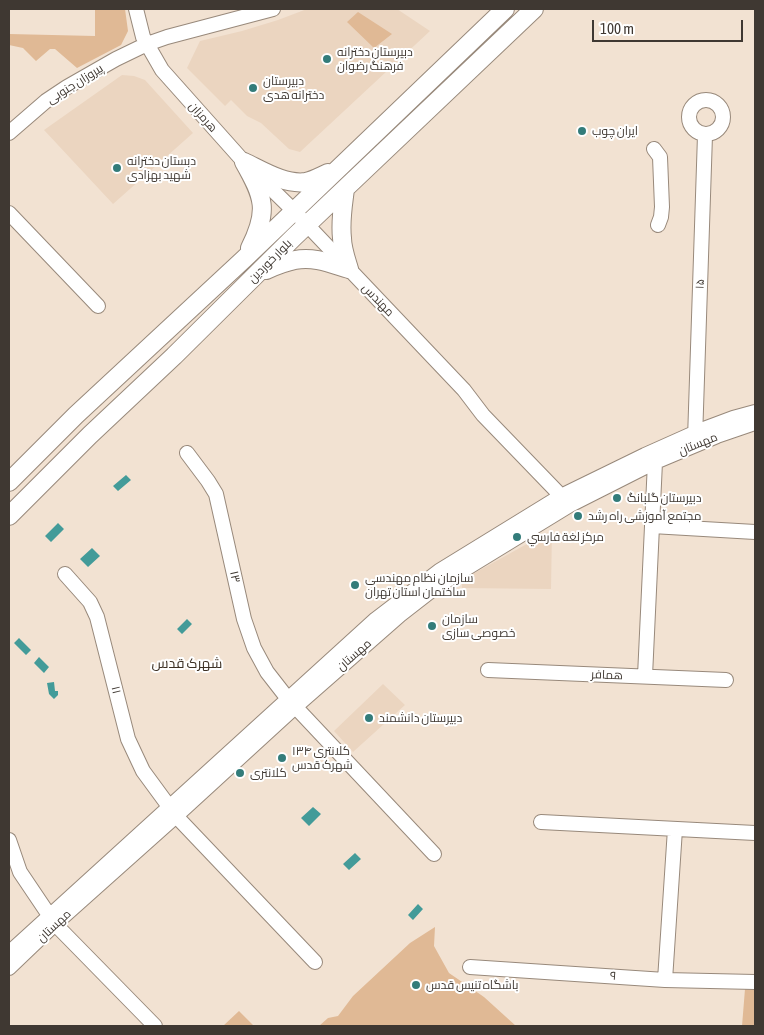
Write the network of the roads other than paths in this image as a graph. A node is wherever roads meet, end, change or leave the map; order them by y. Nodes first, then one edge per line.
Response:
1 (136, 9) edge
2 (273, 9) edge
3 (505, 9) edge
4 (534, 9) edge
5 (146, 44) junction
6 (9, 133) edge
7 (705, 135) dead end
8 (654, 149) dead end
9 (244, 162) junction
10 (340, 167) junction
11 (345, 189) junction
12 (293, 210) junction
13 (9, 213) edge
14 (658, 224) dead end
15 (307, 225) junction
16 (244, 259) junction
17 (349, 269) junction
18 (258, 273) junction
19 (98, 306) dead end
20 (755, 412) edge
21 (755, 423) edge
22 (695, 438) junction
23 (187, 453) dead end
24 (654, 457) junction
25 (9, 482) edge
26 (570, 498) junction
27 (9, 516) edge
28 (652, 526) junction
29 (755, 532) edge
30 (65, 574) dead end
31 (488, 670) dead end
32 (645, 676) junction
33 (726, 680) dead end
34 (292, 703) junction
35 (173, 811) junction
36 (541, 822) dead end
37 (675, 829) junction
38 (755, 833) edge
39 (9, 840) edge
40 (434, 854) dead end
41 (52, 920) junction
42 (9, 953) edge
43 (315, 962) dead end
44 (470, 967) dead end
45 (9, 968) edge
46 (665, 980) junction
47 (755, 982) edge
48 (154, 1026) edge

1 - 5 street, هرمزان
2 - 5 street, پیروزان جنوبی
3 - 10 main road, بلوار خوردین
4 - 11 main road, بلوار خوردین
5 - 6 street, پیروزان جنوبی
5 - 9 street, هرمزان
7 - 22 street, ۱۵
8 - 14 street
9 - 10 main road
9 - 12 street, هرمزان
9 - 16 main road
10 - 12 main road, بلوار خوردین
11 - 15 main road, بلوار خوردین
11 - 17 main road
12 - 15 street, مهندس
12 - 16 main road, بلوار خوردین
13 - 19 street
15 - 17 street, مهندس
15 - 18 main road, بلوار خوردین
16 - 25 main road, بلوار خوردین
17 - 18 main road
17 - 26 street, مهندس
18 - 27 main road, بلوار خوردین
20 - 22 street
21 - 22 street, مهستان
22 - 24 street, مهستان
23 - 34 street, ۱۳
24 - 26 street, مهستان
24 - 28 street
26 - 34 street, مهستان
28 - 29 street
28 - 32 street
30 - 35 street, ۱۱
31 - 32 street, همافر
32 - 33 street, همافر
34 - 35 street, مهستان
34 - 40 street, ۱۳
35 - 41 street, مهستان
35 - 43 street, ۱۱
36 - 37 street
37 - 38 street
37 - 46 street
39 - 41 street
41 - 42 street
41 - 45 street, مهستان
41 - 48 street
44 - 46 street, ۹
46 - 47 street, ۹

